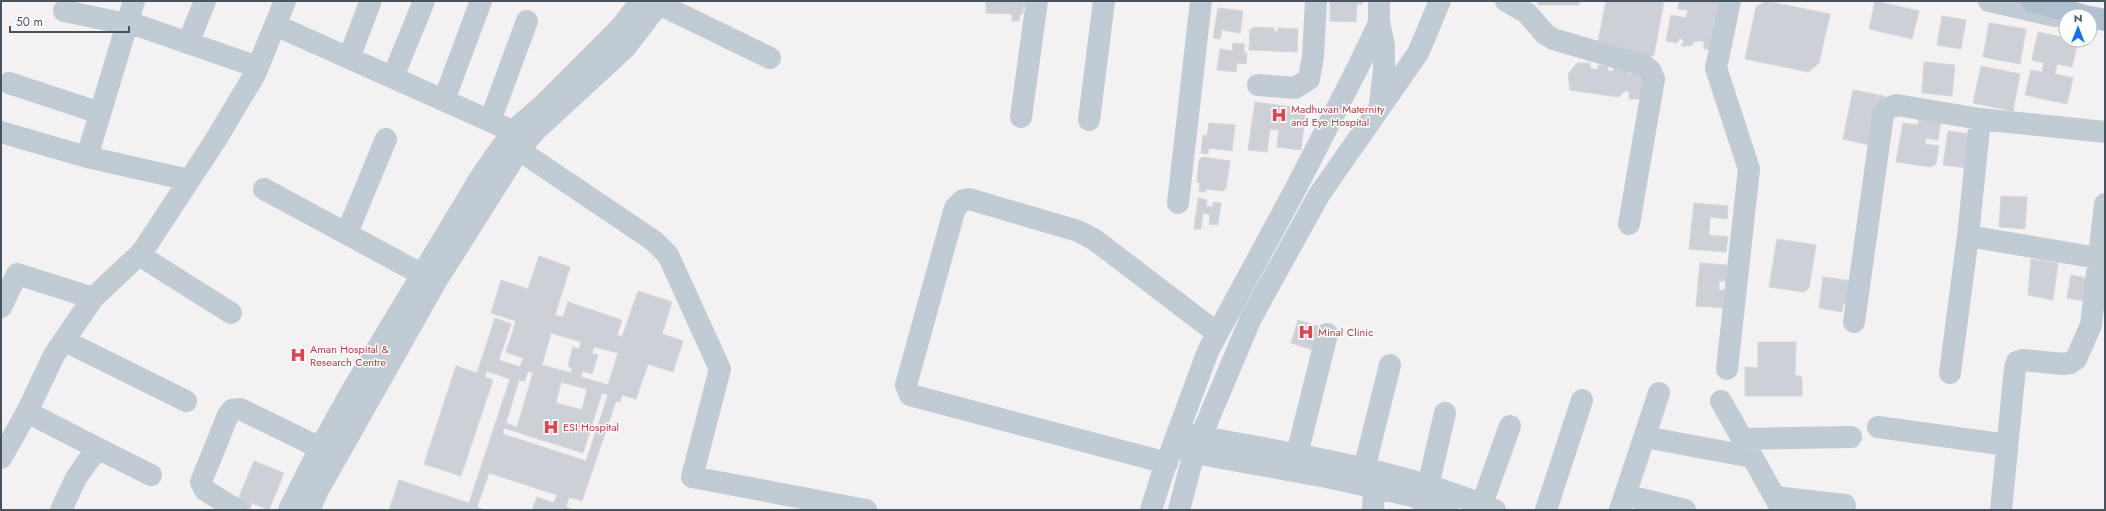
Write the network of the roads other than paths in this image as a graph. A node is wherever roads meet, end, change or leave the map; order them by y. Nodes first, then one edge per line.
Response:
1 (134, 1) edge
2 (205, 1) edge
3 (285, 1) edge
4 (424, 1) edge
5 (481, 1) edge
6 (1037, 1) edge
7 (1104, 1) edge
8 (1201, 1) edge
9 (1316, 1) edge
10 (1379, 1) edge
11 (1440, 1) edge
12 (1506, 1) edge
13 (1730, 1) edge
14 (1989, 1) edge
15 (2032, 1) edge
16 (654, 2) edge
17 (370, 3) dead end
18 (2058, 9) edge
19 (64, 11) dead end
20 (2058, 16) edge
21 (527, 21) dead end
22 (127, 23) junction
23 (1379, 23) junction
24 (275, 25) junction
25 (188, 43) junction
26 (349, 58) junction
27 (770, 58) dead end
28 (258, 67) junction
29 (393, 77) junction
30 (9, 83) dead end
31 (1258, 85) dead end
32 (444, 100) junction
33 (1379, 109) junction
34 (100, 113) junction
35 (1021, 117) dead end
36 (1980, 119) junction
37 (1089, 120) dead end
38 (490, 121) junction
39 (1, 132) edge
40 (2105, 132) edge
41 (386, 139) dead end
42 (520, 140) junction
43 (87, 156) junction
44 (189, 180) junction
45 (1296, 188) junction
46 (264, 190) dead end
47 (1316, 199) junction
48 (1178, 203) dead end
49 (2105, 204) edge
50 (1629, 224) dead end
51 (346, 233) junction
52 (1968, 236) junction
53 (139, 255) junction
54 (2098, 258) junction
55 (1, 268) edge
56 (421, 274) junction
57 (93, 298) junction
58 (1, 307) edge
59 (231, 313) dead end
60 (1854, 322) dead end
61 (1217, 333) junction
62 (1327, 334) dead end
63 (65, 341) junction
64 (1390, 365) dead end
65 (1728, 368) dead end
66 (1950, 373) dead end
67 (1659, 393) dead end
68 (1582, 400) dead end
69 (186, 401) dead end
70 (1721, 401) dead end
71 (27, 412) junction
72 (1445, 413) dead end
73 (1510, 426) dead end
74 (1878, 427) dead end
75 (1644, 436) junction
76 (1851, 437) dead end
77 (1198, 445) junction
78 (2007, 445) junction
79 (1172, 447) junction
80 (98, 448) junction
81 (320, 448) junction
82 (1747, 448) junction
83 (1297, 454) junction
84 (1, 458) edge
85 (1364, 469) junction
86 (152, 475) dead end
87 (1428, 486) junction
88 (1374, 488) junction
89 (1623, 502) edge
90 (1779, 503) edge
91 (1845, 505) dead end
92 (1489, 507) edge
93 (61, 510) edge
94 (237, 510) edge
95 (290, 510) edge
96 (309, 510) edge
97 (866, 510) edge
98 (1151, 510) edge
99 (1178, 510) edge
100 (1373, 510) edge
101 (1448, 510) edge
102 (1546, 510) edge
103 (1685, 510) edge
104 (2001, 510) edge

1 - 22 street
2 - 25 street
3 - 24 street
4 - 29 street
5 - 32 street
6 - 35 street
7 - 37 street
8 - 48 street
9 - 31 street
10 - 23 street
11 - 33 street
12 - 50 street
13 - 65 street
14 - 20 street
15 - 18 main road
16 - 27 street
16 - 42 street
17 - 26 street
19 - 22 street
21 - 38 street
22 - 25 street
22 - 34 street
23 - 33 street
23 - 45 street
24 - 26 street
24 - 28 street
25 - 28 street
26 - 29 street
28 - 44 street
29 - 32 street
30 - 34 street
32 - 38 street
33 - 47 street
34 - 43 street
36 - 40 street
36 - 52 street
36 - 60 street
38 - 42 street
39 - 43 street
41 - 51 street
42 - 56 street
42 - 96 street
42 - 97 street
43 - 44 street
44 - 53 street
45 - 47 street
45 - 61 street
46 - 51 street
47 - 77 street
49 - 54 street
51 - 56 street
52 - 54 street
52 - 66 street
53 - 57 street
53 - 59 street
54 - 78 street
55 - 57 street
56 - 81 street
57 - 58 street
57 - 63 street
61 - 79 street
61 - 79 street
62 - 83 street
63 - 69 street
63 - 71 street
64 - 85 street
67 - 75 street
68 - 102 street
70 - 82 street
71 - 80 street
71 - 84 street
72 - 87 street
73 - 92 street
74 - 78 street
75 - 82 street
75 - 89 street
76 - 82 street
77 - 79 street
77 - 83 street
77 - 88 street
77 - 99 street
78 - 104 street
79 - 98 street
80 - 86 street
80 - 93 street
81 - 94 street
81 - 95 street
82 - 90 street
83 - 85 street
85 - 87 street
87 - 92 street
88 - 100 street
88 - 101 street
89 - 103 street
90 - 91 street

